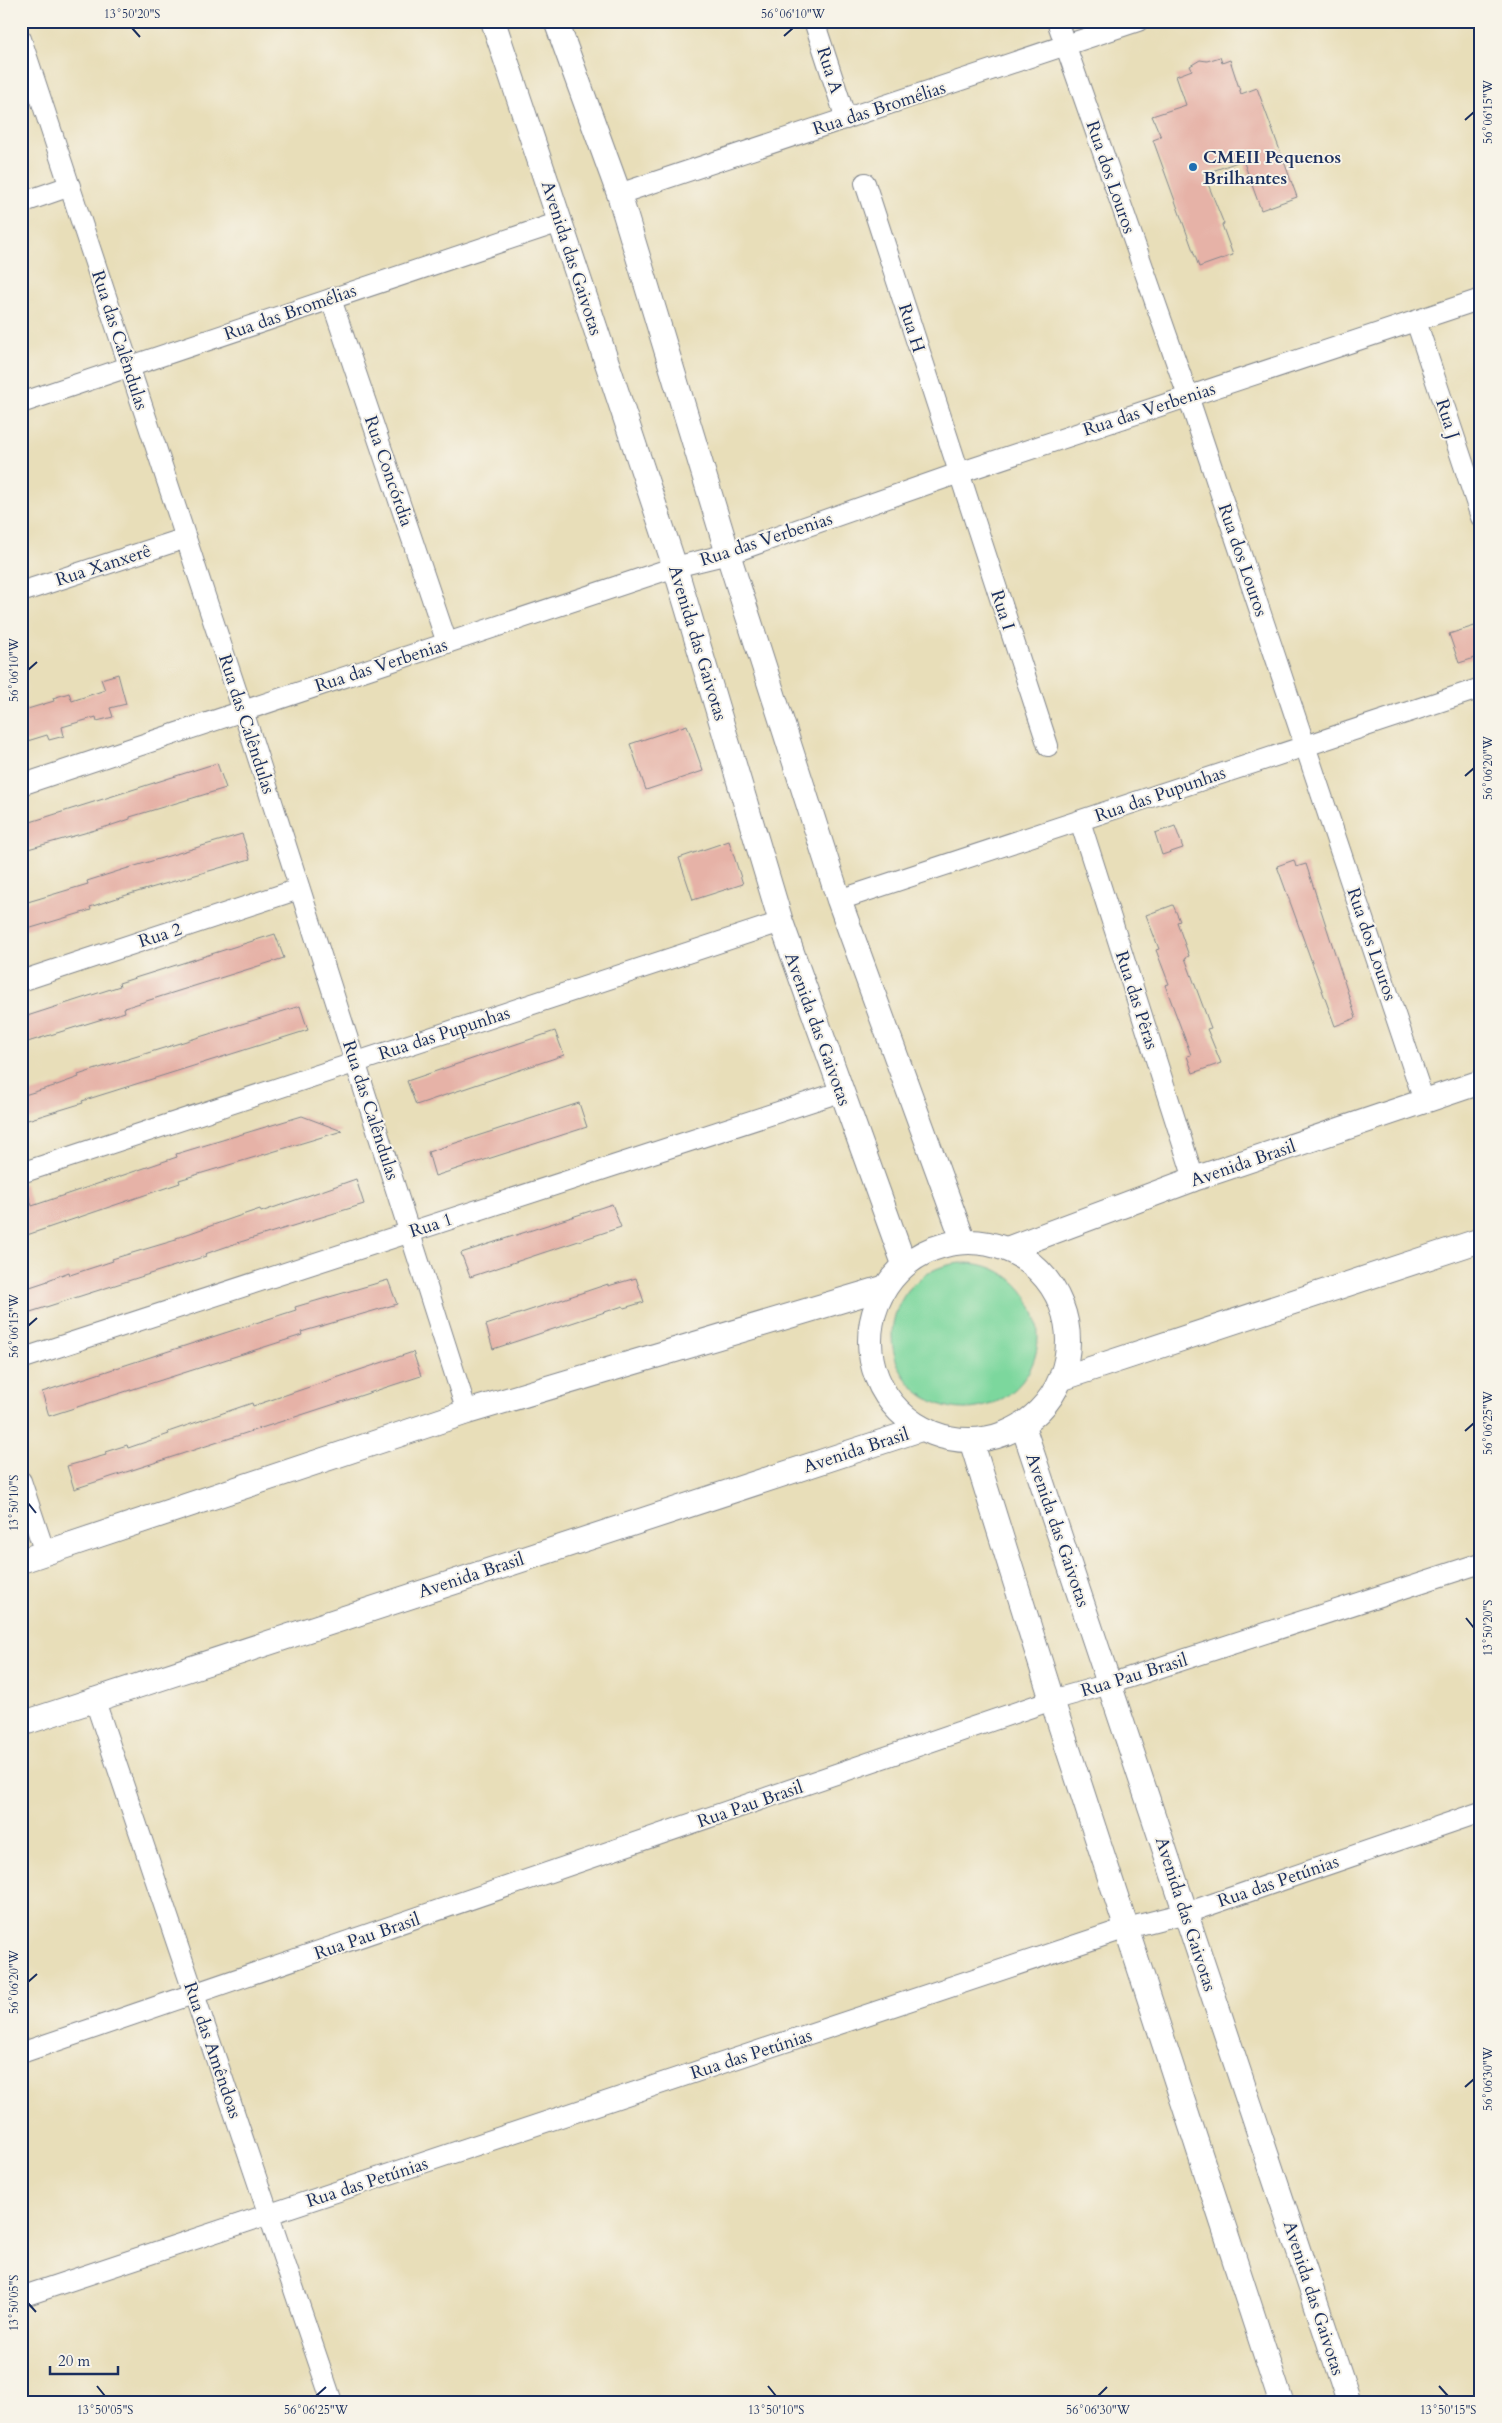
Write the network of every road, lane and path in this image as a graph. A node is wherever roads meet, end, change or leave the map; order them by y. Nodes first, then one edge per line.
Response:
1 (493, 21) edge
2 (556, 21) edge
3 (814, 21) edge
4 (1057, 21) edge
5 (1138, 21) edge
6 (21, 39) edge
7 (1065, 46) junction
8 (846, 119) junction
9 (864, 183) dead end
10 (70, 186) junction
11 (619, 194) junction
12 (21, 203) edge
13 (560, 222) junction
14 (330, 299) junction
15 (1481, 299) edge
16 (1416, 321) junction
17 (129, 366) junction
18 (1188, 396) junction
19 (21, 403) edge
20 (958, 473) junction
21 (1481, 517) edge
22 (186, 538) junction
23 (728, 554) junction
24 (675, 567) junction
25 (21, 592) edge
26 (448, 643) junction
27 (1481, 688) edge
28 (243, 711) junction
29 (1305, 745) junction
30 (1048, 746) dead end
31 (21, 784) edge
32 (1080, 821) junction
33 (299, 890) junction
34 (839, 900) junction
35 (781, 922) junction
36 (21, 981) edge
37 (356, 1062) junction
38 (1481, 1082) edge
39 (840, 1092) junction
40 (1424, 1101) junction
41 (21, 1173) edge
42 (1194, 1179) junction
43 (409, 1232) junction
44 (963, 1240) junction
45 (1481, 1240) edge
46 (1007, 1249) junction
47 (904, 1264) junction
48 (883, 1288) junction
49 (21, 1359) edge
50 (1063, 1378) junction
51 (467, 1412) junction
52 (1023, 1426) junction
53 (921, 1428) junction
54 (971, 1440) junction
55 (21, 1481) edge
56 (45, 1553) junction
57 (21, 1561) edge
58 (1481, 1563) edge
59 (1109, 1684) junction
60 (94, 1698) junction
61 (1052, 1700) junction
62 (21, 1724) edge
63 (1481, 1812) edge
64 (1186, 1913) junction
65 (1127, 1928) junction
66 (194, 1995) junction
67 (21, 2053) edge
68 (268, 2215) junction
69 (21, 2297) edge
70 (332, 2402) edge
71 (1281, 2402) edge
72 (1349, 2402) edge

1 - 13 street, Avenida das Gaivotas
2 - 11 street
3 - 8 street, Rua A
4 - 7 street, Rua dos Louros
5 - 7 street, Rua das Bromélias
6 - 10 street, Rua das Calêndulas
7 - 8 street, Rua das Bromélias
7 - 18 street, Rua dos Louros
8 - 11 street, Rua das Bromélias
9 - 20 street, Rua H
10 - 12 street
10 - 17 street, Rua das Calêndulas
11 - 23 street
13 - 14 street, Rua das Bromélias
13 - 24 street, Avenida das Gaivotas
14 - 17 street, Rua das Bromélias
14 - 26 street, Rua Concórdia
15 - 16 street, Rua das Verbenias
16 - 18 street, Rua das Verbenias
16 - 21 street, Rua J
17 - 19 street, Rua das Bromélias
17 - 22 street, Rua das Calêndulas
18 - 20 street, Rua das Verbenias
18 - 29 street, Rua dos Louros
20 - 23 street, Rua das Verbenias
20 - 30 street, Rua I
22 - 25 street, Rua Xanxerê
22 - 28 street, Rua das Calêndulas
23 - 24 street, Rua das Verbenias
23 - 34 street
24 - 26 street, Rua das Verbenias
24 - 35 street, Avenida das Gaivotas
26 - 28 street, Rua das Verbenias
27 - 29 street, Rua das Pupunhas
28 - 31 street, Rua das Verbenias
28 - 33 street, Rua das Calêndulas
29 - 32 street, Rua das Pupunhas
29 - 40 street, Rua dos Louros
32 - 34 street, Rua das Pupunhas
32 - 42 street, Rua das Pêras
33 - 36 street, Rua 2
33 - 37 street, Rua das Calêndulas
34 - 44 street
35 - 37 street, Rua das Pupunhas
35 - 39 street, Avenida das Gaivotas
37 - 41 street, Rua das Pupunhas
37 - 43 street, Rua das Calêndulas
38 - 40 street, Avenida Brasil
39 - 43 street, Rua 1
39 - 47 street, Avenida das Gaivotas
40 - 42 street, Avenida Brasil
42 - 46 street, Avenida Brasil
43 - 49 street, Rua 1
43 - 51 street, Rua das Calêndulas
44 - 46 street
44 - 47 street
45 - 50 street
46 - 50 street
47 - 48 street
48 - 51 street
48 - 53 street
50 - 52 street
51 - 56 street
52 - 54 street
52 - 59 street, Avenida das Gaivotas
53 - 54 street
53 - 60 street, Avenida Brasil
54 - 61 street
55 - 56 street
56 - 57 street
58 - 59 street, Rua Pau Brasil
59 - 61 street, Rua Pau Brasil
59 - 64 street, Avenida das Gaivotas
60 - 62 street, Avenida Brasil
60 - 66 street, Rua das Amêndoas
61 - 65 street
61 - 66 street, Rua Pau Brasil
63 - 64 street, Rua das Petúnias
64 - 65 street, Rua das Petúnias
64 - 72 street, Avenida das Gaivotas
65 - 68 street, Rua das Petúnias
65 - 71 street
66 - 67 street, Rua Pau Brasil
66 - 68 street, Rua das Amêndoas
68 - 69 street, Rua das Petúnias
68 - 70 street, Rua das Amêndoas

